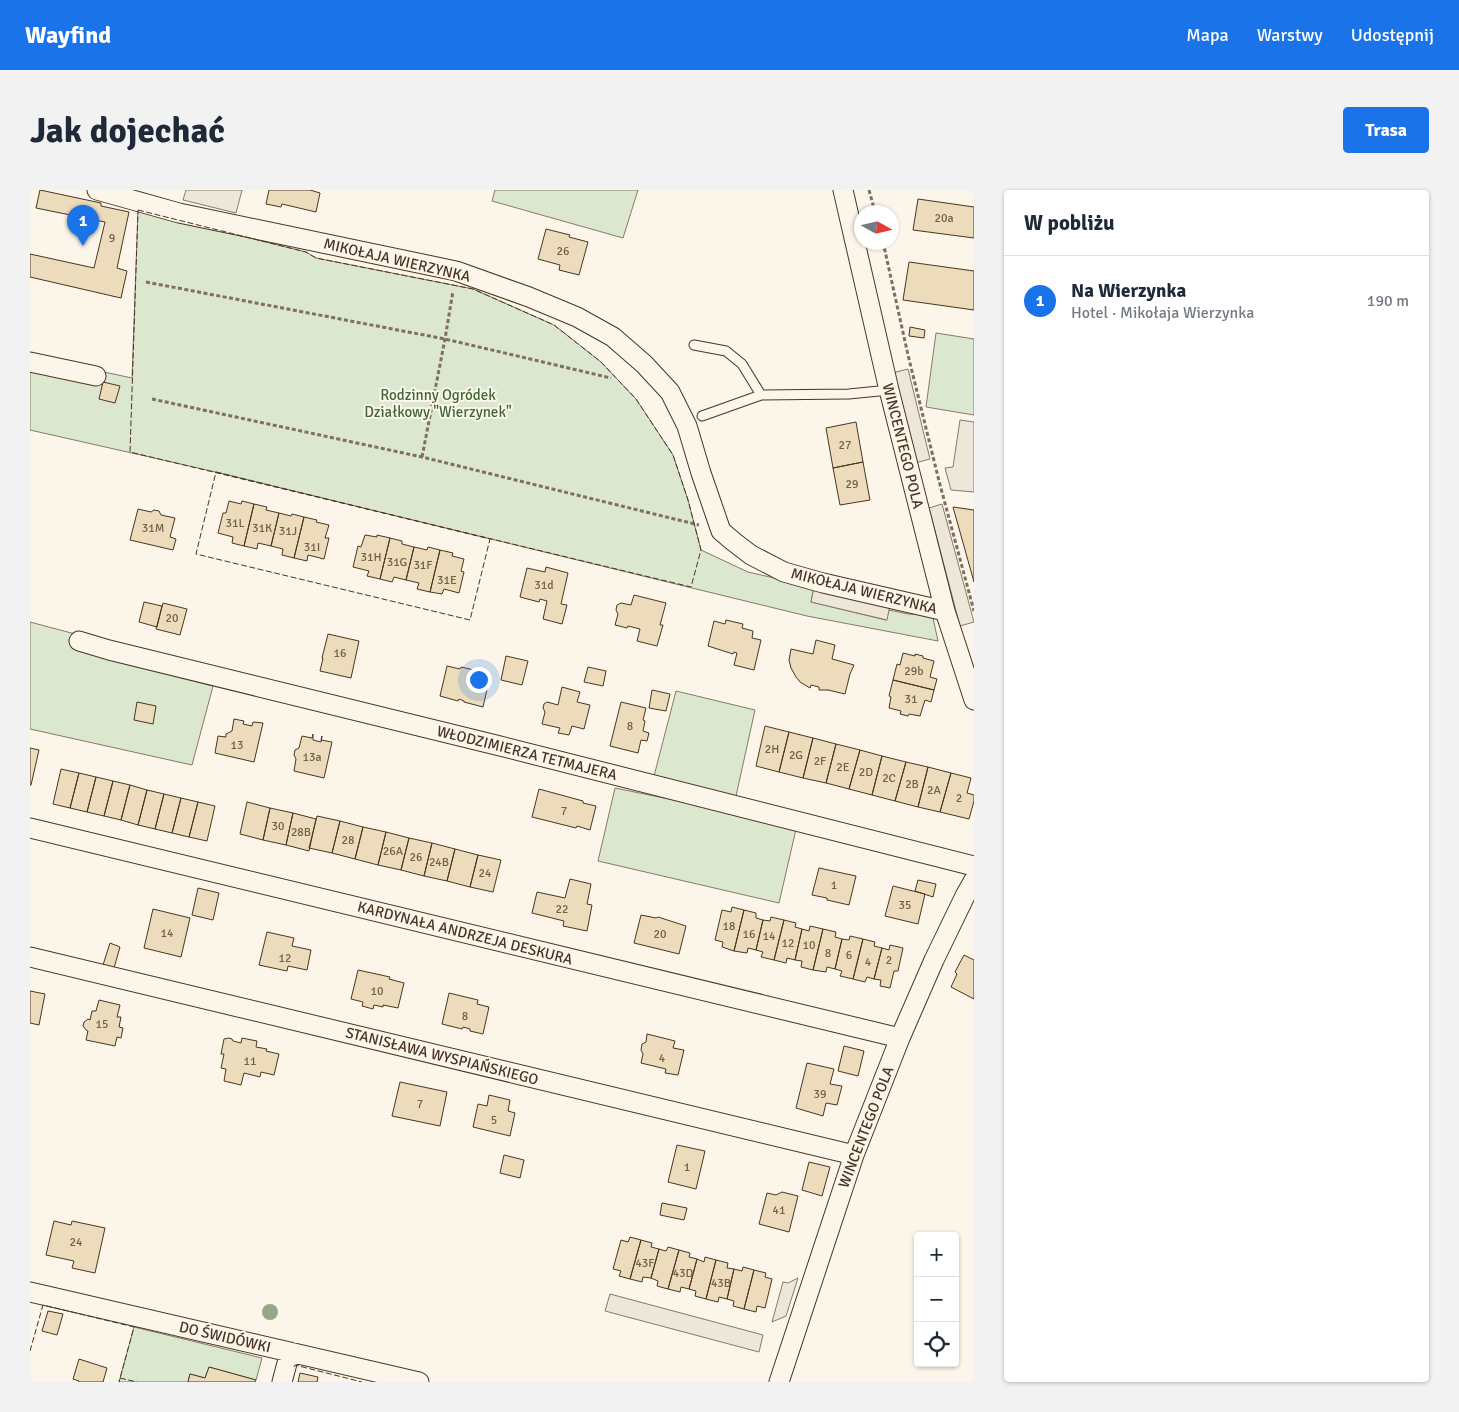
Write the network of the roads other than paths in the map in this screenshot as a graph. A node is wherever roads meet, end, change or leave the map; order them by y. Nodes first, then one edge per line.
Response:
1 (97, 190) edge
2 (843, 190) edge
3 (694, 345) dead end
4 (30, 362) edge
5 (96, 376) dead end
6 (889, 390) junction
7 (761, 395) junction
8 (702, 416) dead end
9 (945, 611) junction
10 (79, 641) dead end
11 (974, 700) edge
12 (30, 828) edge
13 (974, 866) edge
14 (974, 880) edge
15 (30, 957) edge
16 (900, 1038) junction
17 (854, 1155) junction
18 (30, 1292) edge
19 (290, 1352) junction
20 (282, 1382) edge
21 (419, 1382) edge
22 (779, 1382) edge

1 - 9 street, MIKOŁAJA WIERZYNKA
2 - 6 street, WINCENTEGO POLA
3 - 7 lane
4 - 5 street
6 - 7 lane
6 - 9 street, WINCENTEGO POLA
7 - 8 lane
9 - 11 street, WINCENTEGO POLA
10 - 13 street, WŁODZIMIERZA TETMAJERA
12 - 16 street, KARDYNAŁA ANDRZEJA DESKURA
14 - 16 street, WINCENTEGO POLA
15 - 17 street, STANISŁAWA WYSPIAŃSKIEGO
16 - 17 street, WINCENTEGO POLA
17 - 22 street, WINCENTEGO POLA
18 - 19 street, DO ŚWIDÓWKI
19 - 20 street
19 - 21 street, DO ŚWIDÓWKI

